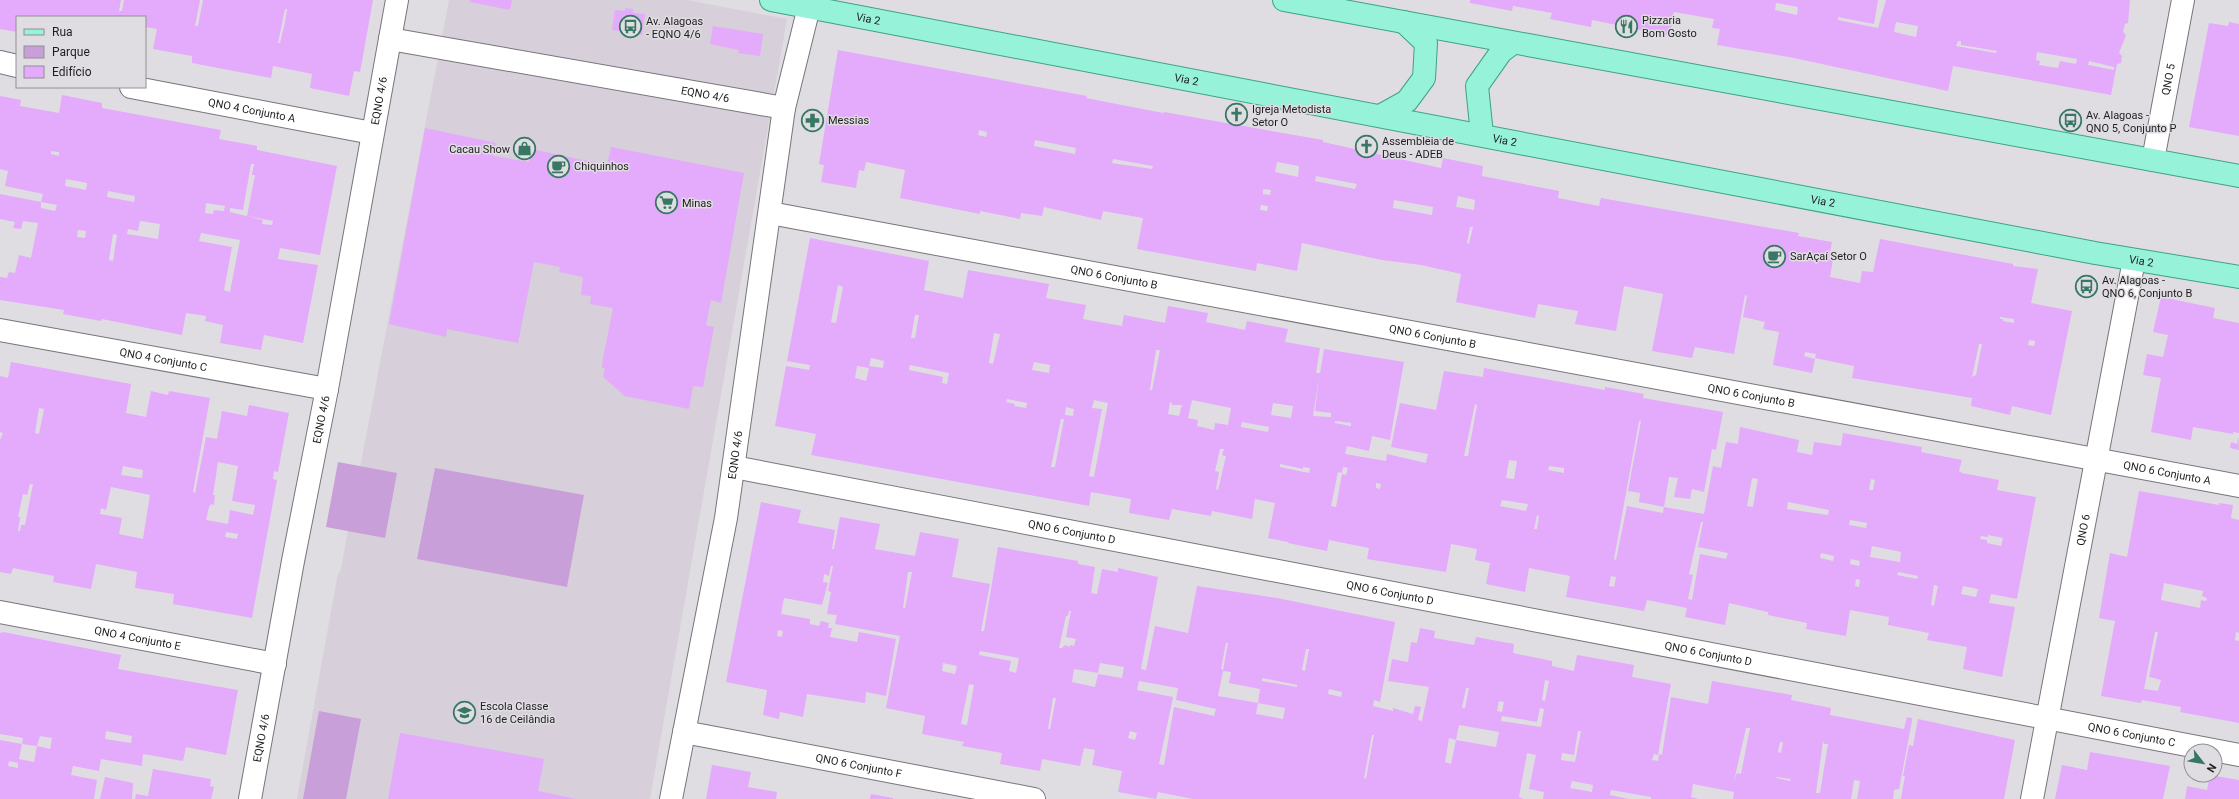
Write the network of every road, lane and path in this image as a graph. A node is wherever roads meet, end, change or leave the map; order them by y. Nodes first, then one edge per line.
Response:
1 (397, 0) edge
2 (771, 0) edge
3 (1284, 0) edge
4 (2183, 0) edge
5 (809, 7) junction
6 (1404, 22) junction
7 (390, 39) junction
8 (1513, 43) junction
9 (0, 62) edge
10 (16, 66) edge
11 (136, 88) edge
12 (784, 108) junction
13 (1380, 116) junction
14 (372, 133) junction
15 (1482, 135) junction
16 (2153, 160) junction
17 (2239, 176) edge
18 (770, 213) junction
19 (2134, 260) junction
20 (2239, 277) edge
21 (0, 330) edge
22 (327, 389) junction
23 (2096, 459) junction
24 (734, 467) junction
25 (2239, 486) edge
26 (0, 612) edge
27 (275, 664) junction
28 (2047, 719) junction
29 (684, 732) junction
30 (2239, 755) edge
31 (250, 799) edge
32 (671, 799) edge
33 (1034, 799) edge
34 (2032, 799) edge

1 - 7 street, EQNO 4/6
2 - 5 main road, Via 2
3 - 6 main road
4 - 16 street, QNO 5
5 - 12 street, EQNO 4/6
5 - 13 main road, Via 2
6 - 8 main road
6 - 13 main road
7 - 12 street, EQNO 4/6
7 - 14 street, EQNO 4/6
8 - 15 main road
8 - 16 main road
9 - 10 street
11 - 14 street, QNO 4 Conjunto A
12 - 18 street, EQNO 4/6
13 - 15 main road, Via 2
14 - 22 street, EQNO 4/6
15 - 19 main road, Via 2
16 - 17 main road
18 - 23 street, QNO 6 Conjunto B
18 - 24 street, EQNO 4/6
19 - 20 main road, Via 2
19 - 23 street, QNO 6
21 - 22 street, QNO 4 Conjunto C
22 - 27 street, EQNO 4/6
23 - 25 street, QNO 6 Conjunto A
23 - 28 street, QNO 6
24 - 28 street, QNO 6 Conjunto D
24 - 29 street, EQNO 4/6
26 - 27 street, QNO 4 Conjunto E
27 - 31 street, EQNO 4/6
28 - 30 street, QNO 6 Conjunto C
28 - 34 street, QNO 6
29 - 32 street, EQNO 4/6
29 - 33 street, QNO 6 Conjunto F

